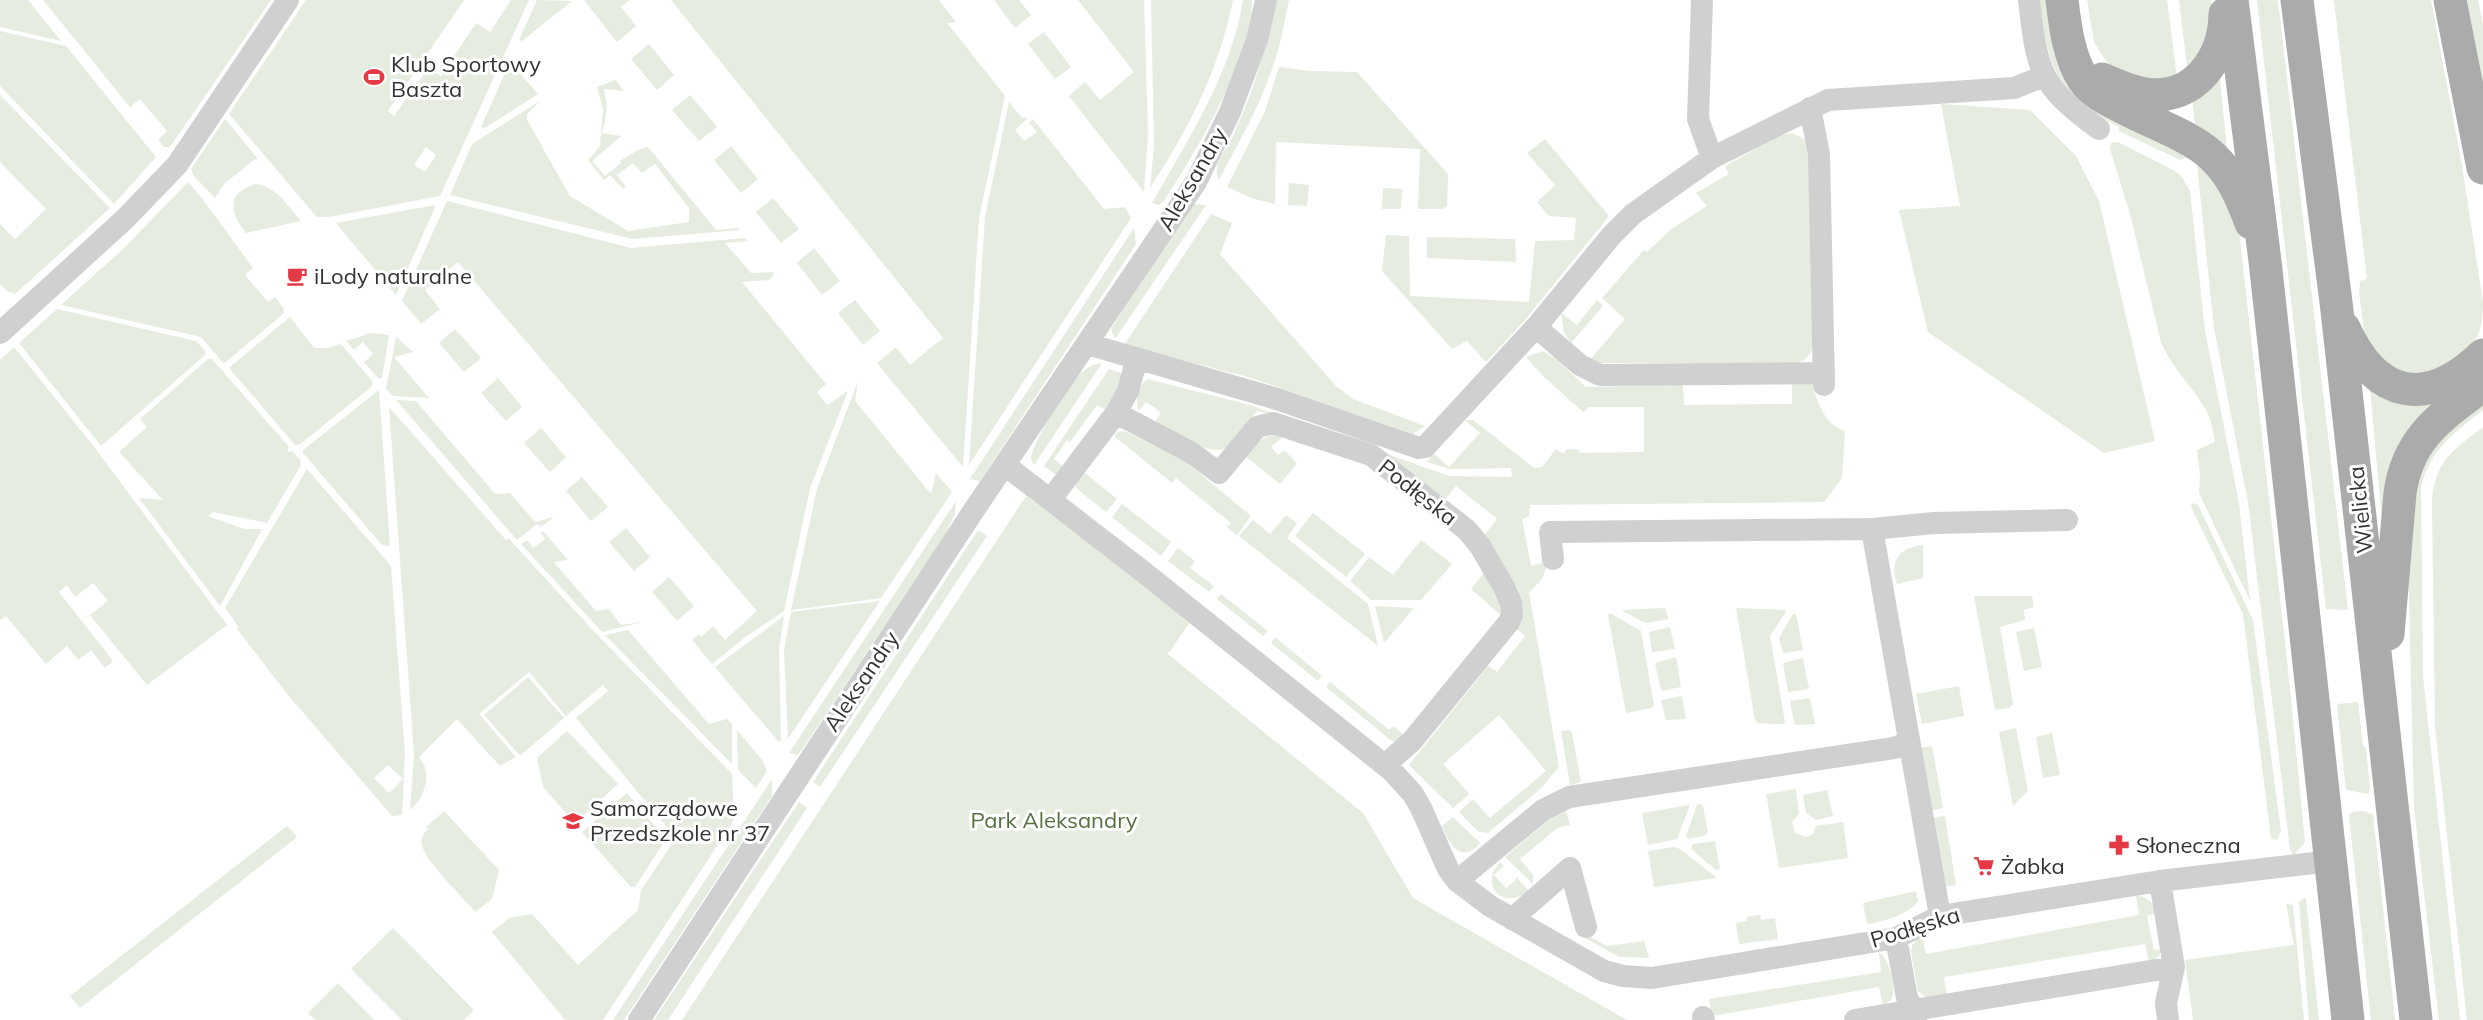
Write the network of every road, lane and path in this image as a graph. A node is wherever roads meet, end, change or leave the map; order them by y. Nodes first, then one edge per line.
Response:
1 (288, 0) edge
2 (1266, 0) edge
3 (1702, 0) edge
4 (2029, 0) edge
5 (2062, 0) edge
6 (2226, 0) edge
7 (2232, 0) edge
8 (2297, 0) edge
9 (2450, 0) edge
10 (2073, 52) junction
11 (2044, 76) junction
12 (1810, 108) junction
13 (2099, 129) dead end
14 (1712, 158) junction
15 (2483, 168) edge
16 (2265, 261) junction
17 (2336, 302) junction
18 (1536, 327) junction
19 (0, 333) edge
20 (1087, 344) junction
21 (2483, 355) edge
22 (1137, 358) junction
23 (2483, 385) edge
24 (1116, 413) junction
25 (1005, 465) junction
26 (1051, 499) junction
27 (2067, 520) dead end
28 (1872, 529) junction
29 (1553, 558) dead end
30 (2381, 704) junction
31 (1909, 742) junction
32 (1385, 765) junction
33 (2331, 861) junction
34 (1457, 881) junction
35 (2160, 881) junction
36 (1940, 916) junction
37 (1512, 919) junction
38 (1586, 927) dead end
39 (1896, 938) junction
40 (2174, 967) junction
41 (1915, 1015) edge
42 (639, 1020) edge
43 (1855, 1020) edge
44 (2168, 1020) edge
45 (2348, 1020) edge
46 (2416, 1020) edge

1 - 19 street
2 - 20 street, Aleksandry
3 - 14 street
4 - 11 street
5 - 10 main road
6 - 10 main road
7 - 16 main road
8 - 17 main road, Wielicka
9 - 15 main road
10 - 16 main road
11 - 12 street
11 - 13 street
12 - 14 street
12 - 18 street
14 - 18 street
16 - 33 main road
17 - 21 main road
17 - 30 main road, Wielicka
18 - 22 street
20 - 22 street
20 - 25 street, Aleksandry
22 - 24 street
23 - 30 main road
24 - 26 street
24 - 32 street, Podłęska
25 - 26 street, Podłęska
25 - 42 street, Aleksandry
26 - 32 street, Podłęska
27 - 28 street
28 - 29 street
28 - 31 street
30 - 46 main road, Wielicka
31 - 34 street
31 - 36 street
32 - 34 street, Podłęska
33 - 35 street, Podłęska
33 - 45 main road
34 - 37 street, Podłęska
35 - 36 street, Podłęska
35 - 40 street
36 - 39 street, Podłęska
37 - 38 street
37 - 39 street, Podłęska
39 - 41 street
40 - 41 street
40 - 44 street
41 - 43 street

